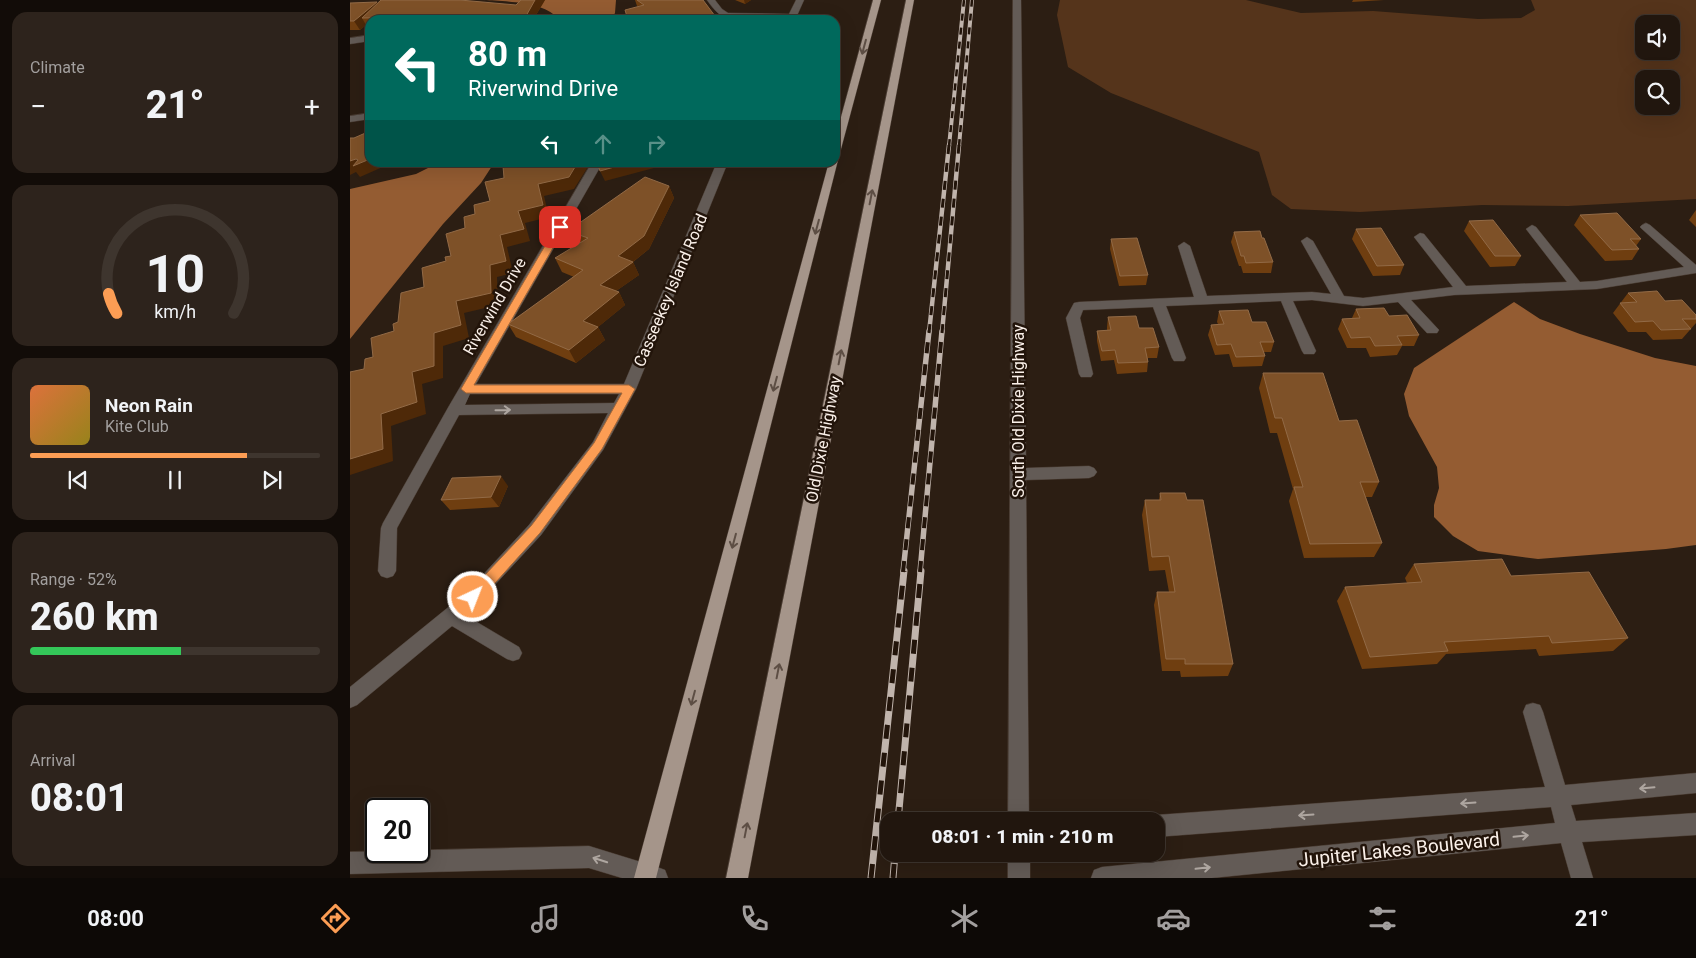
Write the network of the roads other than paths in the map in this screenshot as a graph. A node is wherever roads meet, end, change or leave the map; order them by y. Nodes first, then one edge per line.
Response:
1 (711, 0) edge
2 (800, 0) edge
3 (877, 0) edge
4 (910, 0) edge
5 (1017, 0) edge
6 (727, 15) edge
7 (792, 15) edge
8 (365, 39) edge
9 (350, 41) edge
10 (365, 117) edge
11 (350, 119) edge
12 (840, 139) edge
13 (595, 167) edge
14 (721, 167) edge
15 (833, 167) edge
16 (1646, 227) dead end
17 (1532, 229) dead end
18 (1420, 237) dead end
19 (1307, 241) dead end
20 (1184, 246) dead end
21 (1694, 269) edge
22 (1577, 286) junction
23 (1463, 291) junction
24 (1285, 297) junction
25 (1401, 298) junction
26 (1340, 299) junction
27 (1202, 301) junction
28 (1158, 303) junction
29 (1432, 330) dead end
30 (1309, 351) dead end
31 (1179, 358) dead end
32 (1086, 374) dead end
33 (466, 389) junction
34 (629, 389) junction
35 (619, 408) junction
36 (454, 410) junction
37 (1089, 472) dead end
38 (1018, 474) junction
39 (387, 572) dead end
40 (451, 616) junction
41 (513, 653) dead end
42 (350, 700) edge
43 (1533, 712) dead end
44 (1696, 783) edge
45 (1559, 796) junction
46 (1019, 812) edge
47 (1696, 824) edge
48 (1165, 825) edge
49 (1569, 832) junction
50 (1019, 862) edge
51 (350, 863) edge
52 (648, 877) edge
53 (737, 878) edge
54 (1019, 878) edge
55 (1102, 878) edge
56 (1582, 878) edge

1 - 6 street
2 - 7 street
3 -> 12 main road
53 -> 4 main road, Old Dixie Highway
5 - 38 street, South Old Dixie Highway
8 - 9 street
10 - 11 street
13 - 33 street, Riverwind Drive
14 - 34 street, Casseekey Island Road
15 -> 52 main road
16 - 21 street
17 - 22 street
18 - 23 street
19 - 26 street
20 - 27 street
21 - 22 street
22 - 23 street
23 - 25 street
24 - 26 street
24 - 27 street
24 - 30 street
25 - 26 street
25 - 29 street
27 - 28 street
28 - 31 street
28 - 32 street
33 - 34 street
33 - 36 street, Riverwind Drive
34 - 35 street, Casseekey Island Road
36 -> 35 street
35 - 40 street, Casseekey Island Road
36 - 39 street, Riverwind Drive
37 - 38 street
38 - 46 street, South Old Dixie Highway
40 - 41 street
40 - 42 street, Casseekey Island Road
43 - 45 street
44 -> 45 street
45 -> 48 street
45 - 49 street
47 - 49 street, Jupiter Lakes Boulevard
55 -> 49 street, Jupiter Lakes Boulevard
49 - 56 street
50 - 54 street
52 -> 51 street

